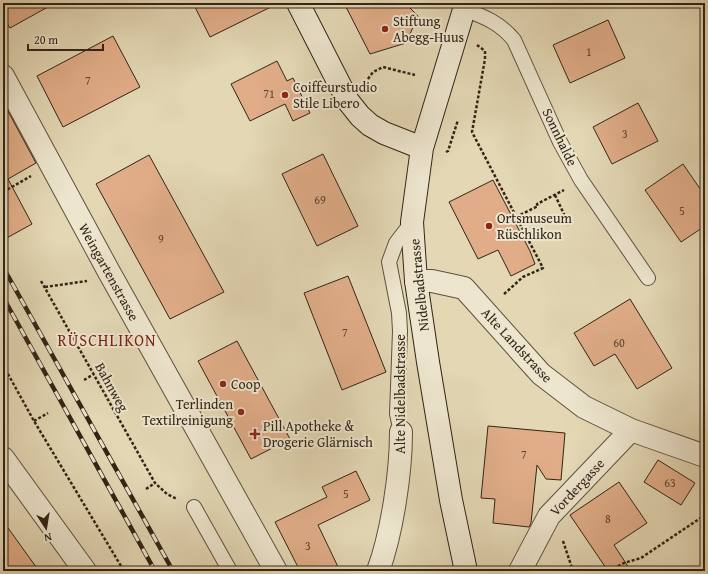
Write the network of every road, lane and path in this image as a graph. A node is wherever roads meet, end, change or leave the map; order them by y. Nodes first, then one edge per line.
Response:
1 (298, 3) edge
2 (465, 6) edge
3 (475, 44) dead end
4 (415, 75) dead end
5 (3, 76) edge
6 (363, 86) dead end
7 (422, 148) junction
8 (51, 165) junction
9 (561, 191) dead end
10 (3, 192) edge
11 (555, 195) junction
12 (516, 217) junction
13 (412, 222) junction
14 (569, 225) dead end
15 (109, 272) junction
16 (648, 278) dead end
17 (41, 281) dead end
18 (416, 281) junction
19 (45, 288) junction
20 (501, 296) dead end
21 (3, 365) edge
22 (94, 374) junction
23 (84, 380) dead end
24 (48, 413) dead end
25 (34, 421) junction
26 (631, 430) junction
27 (401, 432) joint
28 (704, 455) edge
29 (3, 458) edge
30 (155, 483) junction
31 (146, 489) dead end
32 (194, 507) joint
33 (705, 515) edge
34 (85, 571) edge
35 (124, 571) edge
36 (230, 571) edge
37 (276, 571) edge
38 (378, 571) edge
39 (466, 571) edge
40 (520, 571) edge
41 (610, 571) edge

1 - 7 street
2 - 7 street, Nidelbadstrasse
2 - 16 lane, Sonnhalde
3 - 12 path
4 - 6 path
5 - 8 street, Weingartenstrasse
7 - 13 street, Nidelbadstrasse
8 - 10 path
8 - 15 street, Weingartenstrasse
9 - 11 path
11 - 12 path
11 - 14 path
12 - 20 path
13 - 18 street, Nidelbadstrasse
13 - 27 lane, Alte Nidelbadstrasse
15 - 19 path
15 - 37 street, Weingartenstrasse
17 - 19 path, Bahnweg
18 - 26 street, Alte Landstrasse
18 - 39 street, Nidelbadstrasse
19 - 22 path, Bahnweg
21 - 25 path
22 - 23 path
22 - 30 path, Bahnweg
24 - 25 path
25 - 35 path
26 - 28 street, Alte Landstrasse
26 - 40 street, Vordergasse
27 - 38 street, Alte Nidelbadstrasse
29 - 34 street
30 - 31 path
30 - 32 path
32 - 36 lane
33 - 41 path

